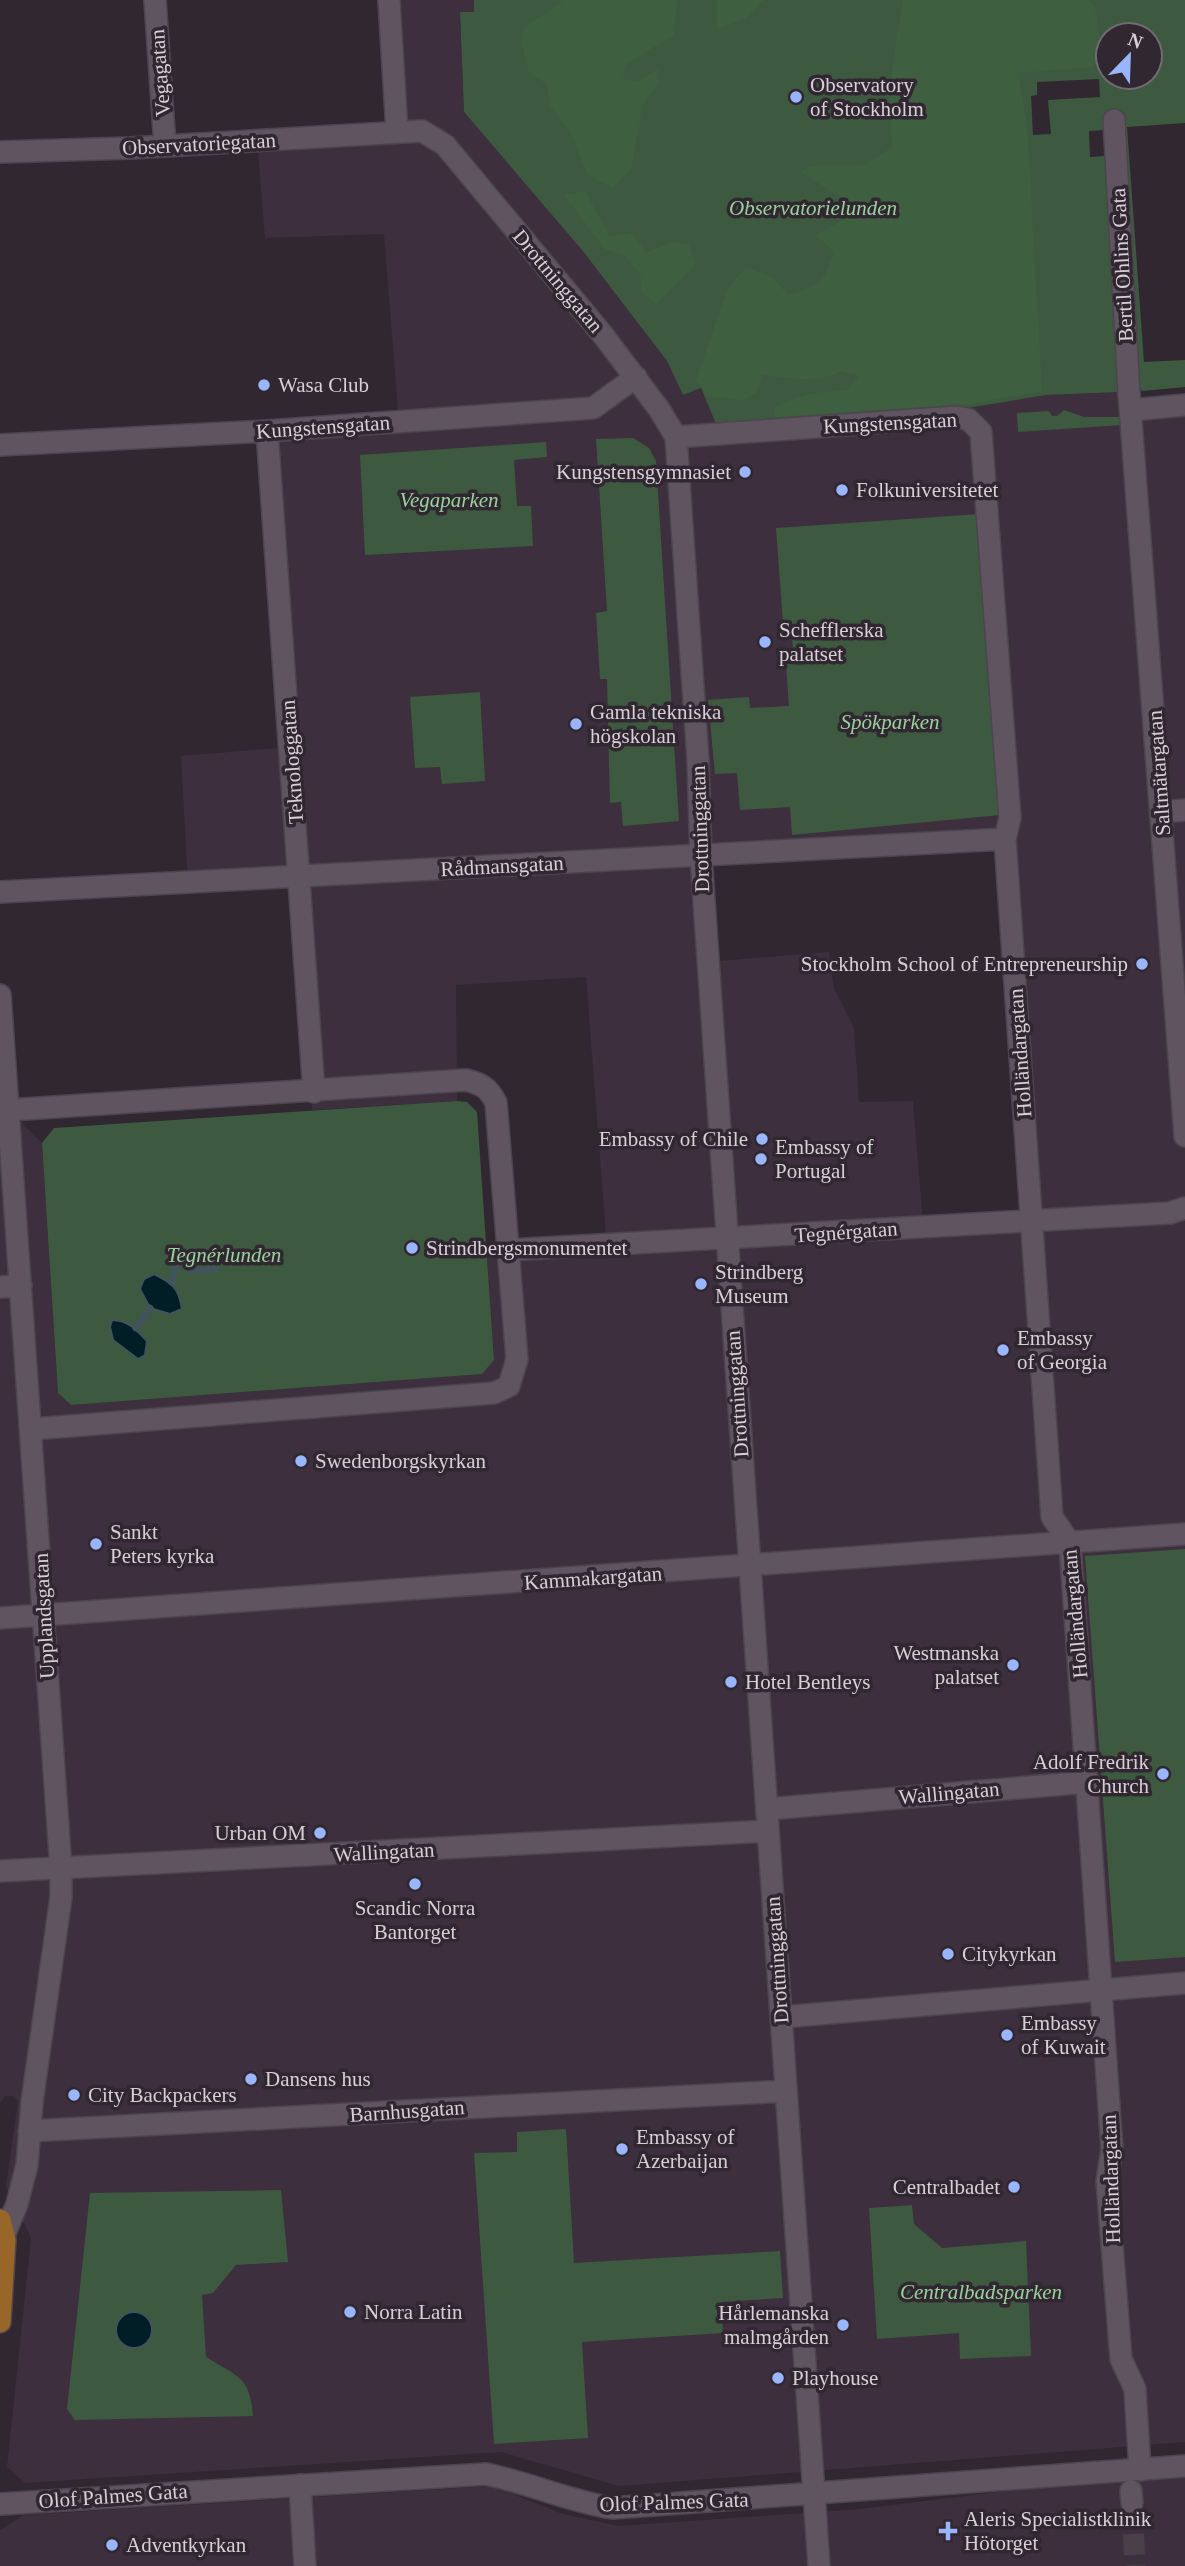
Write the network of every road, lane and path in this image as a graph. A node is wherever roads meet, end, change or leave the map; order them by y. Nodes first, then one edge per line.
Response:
1 (155, 0) edge
2 (389, 0) edge
3 (1114, 120) dead end
4 (397, 132) junction
5 (165, 146) junction
6 (0, 152) edge
7 (636, 377) junction
8 (1185, 405) edge
9 (1132, 410) junction
10 (977, 425) joint
11 (267, 431) junction
12 (676, 437) junction
13 (0, 445) edge
14 (1185, 810) edge
15 (1162, 812) junction
16 (1005, 839) junction
17 (701, 857) junction
18 (299, 876) junction
19 (0, 892) edge
20 (0, 995) edge
21 (314, 1092) junction
22 (9, 1110) junction
23 (1185, 1136) edge
24 (1185, 1209) edge
25 (1032, 1221) junction
26 (727, 1240) junction
27 (507, 1250) junction
28 (11, 1287) edge
29 (32, 1429) junction
30 (1185, 1534) edge
31 (1070, 1543) junction
32 (750, 1567) junction
33 (43, 1615) junction
34 (0, 1618) edge
35 (1089, 1782) junction
36 (766, 1809) junction
37 (768, 1831) junction
38 (61, 1870) junction
39 (0, 1871) edge
40 (1185, 1983) edge
41 (1101, 1990) junction
42 (782, 2017) junction
43 (786, 2091) junction
44 (29, 2131) junction
45 (2, 2227) edge
46 (0, 2322) edge
47 (1185, 2466) edge
48 (1140, 2470) junction
49 (300, 2485) junction
50 (814, 2496) junction
51 (0, 2504) edge
52 (305, 2566) edge
53 (819, 2566) edge

1 - 5 street, Vegagatan
2 - 4 street
3 - 9 street, Bertil Ohlins Gata
4 - 5 street, Observatoriegatan
4 - 7 street, Drottninggatan
5 - 6 street, Observatoriegatan
7 - 11 street, Kungstensgatan
7 - 12 street, Drottninggatan
8 - 9 street
9 - 15 street, Saltmätargatan
10 - 12 street, Kungstensgatan
10 - 16 street, Holländargatan
11 - 13 street, Kungstensgatan
11 - 18 street, Teknologgatan
12 - 17 street, Drottninggatan
14 - 15 street
15 - 23 street, Saltmätargatan
16 - 17 street, Rådmansgatan
16 - 25 street, Holländargatan
17 - 18 street, Rådmansgatan
17 - 26 street, Drottninggatan
18 - 19 street, Rådmansgatan
18 - 21 street, Teknologgatan
20 - 22 street, Upplandsgatan
21 - 22 street
21 - 27 street
22 - 28 street, Upplandsgatan
24 - 25 street, Tegnérgatan
25 - 26 street, Tegnérgatan
25 - 31 street, Holländargatan
26 - 27 street, Tegnérgatan
26 - 32 street, Drottninggatan
27 - 29 street
28 - 29 street, Upplandsgatan
29 - 33 street, Upplandsgatan
30 - 31 street, Kammakargatan
31 - 32 street, Kammakargatan
31 - 35 street, Holländargatan
32 - 33 street, Kammakargatan
32 - 36 street, Drottninggatan
33 - 34 street, Kammakargatan
33 - 38 street, Upplandsgatan
35 - 36 street, Wallingatan
35 - 41 street, Holländargatan
36 - 37 street, Drottninggatan
37 - 38 street, Wallingatan
37 - 42 street, Drottninggatan
38 - 39 street, Wallingatan
38 - 44 street, Upplandsgatan
40 - 41 street
41 - 42 street
41 - 48 street, Holländargatan
42 - 43 street, Drottninggatan
43 - 44 street, Barnhusgatan
43 - 50 street, Drottninggatan
44 - 45 street, Upplandsgatan
45 - 46 main road
47 - 48 street, Olof Palmes Gata
48 - 50 street, Olof Palmes Gata
49 - 50 street, Olof Palmes Gata
49 - 51 street, Olof Palmes Gata
49 - 52 street
50 - 53 street, Drottninggatan

